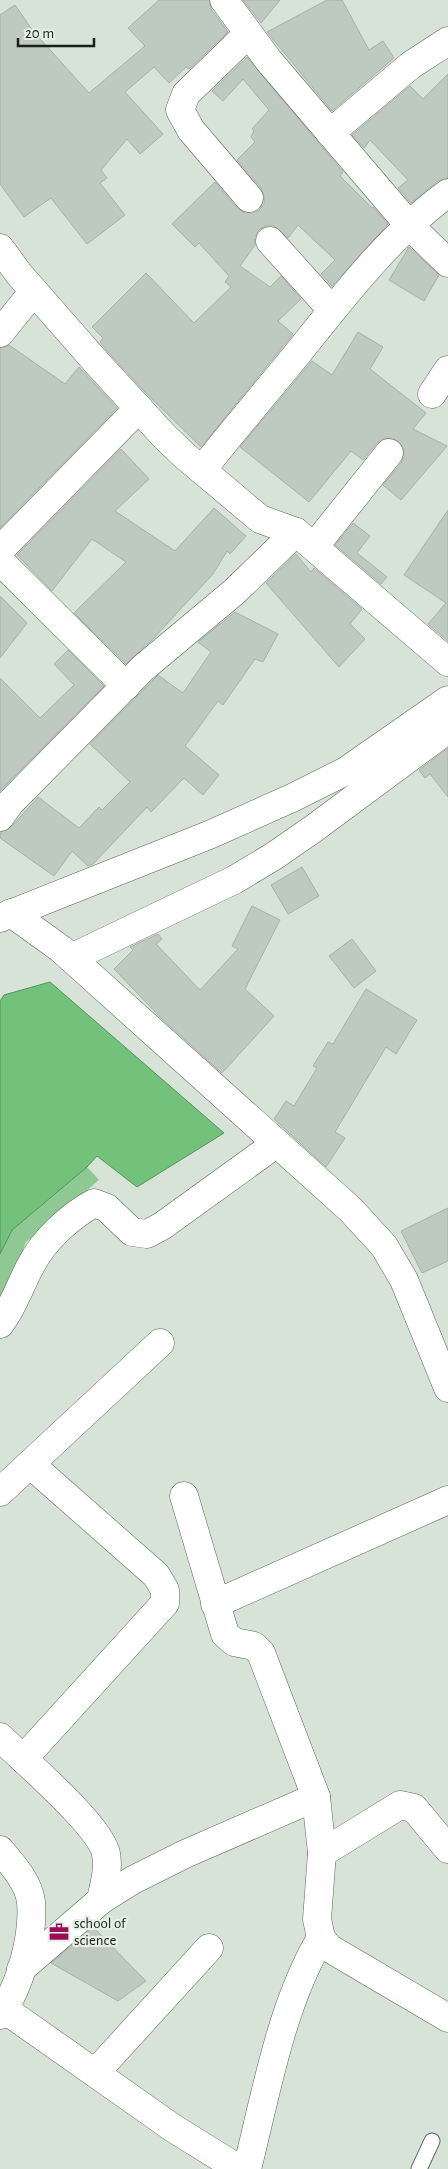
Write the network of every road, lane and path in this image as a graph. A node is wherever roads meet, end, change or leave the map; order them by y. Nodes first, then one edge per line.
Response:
1 (224, 0) edge
2 (248, 34) junction
3 (448, 41) edge
4 (330, 132) junction
5 (448, 193) edge
6 (249, 198) dead end
7 (409, 225) junction
8 (270, 242) dead end
9 (0, 248) edge
10 (448, 263) edge
11 (34, 291) junction
12 (332, 310) junction
13 (0, 333) edge
14 (448, 370) edge
15 (432, 394) dead end
16 (138, 408) junction
17 (389, 453) dead end
18 (202, 470) junction
19 (305, 540) junction
20 (0, 550) edge
21 (0, 561) edge
22 (448, 662) edge
23 (126, 686) junction
24 (448, 700) edge
25 (448, 729) edge
26 (0, 817) edge
27 (5, 916) edge
28 (71, 958) junction
29 (276, 1143) junction
30 (0, 1324) edge
31 (160, 1343) dead end
32 (448, 1388) edge
33 (30, 1464) junction
34 (0, 1492) edge
35 (184, 1496) dead end
36 (448, 1500) edge
37 (215, 1604) junction
38 (0, 1737) edge
39 (23, 1759) junction
40 (316, 1797) junction
41 (448, 1849) edge
42 (0, 1850) edge
43 (322, 1853) junction
44 (101, 1900) junction
45 (321, 1938) junction
46 (209, 1948) dead end
47 (13, 1976) edge
48 (2, 2012) edge
49 (448, 2018) edge
50 (95, 2073) junction
51 (432, 2141) dead end
52 (201, 2159) edge
53 (239, 2169) edge
54 (247, 2169) edge
55 (419, 2169) edge

1 - 2 street
2 - 4 street
2 - 6 street
3 - 4 street
4 - 7 street
5 - 7 street
7 - 10 street
7 - 12 street
8 - 12 street
9 - 11 street
11 - 13 street
11 - 16 street
12 - 18 street
14 - 15 street
16 - 18 street
16 - 20 street
17 - 19 street
18 - 19 street
19 - 22 street
19 - 23 street
21 - 23 street
23 - 26 street
24 - 27 street
25 - 28 street
27 - 28 street
28 - 29 street
29 - 30 street
29 - 32 street
31 - 33 street
33 - 34 street
33 - 39 street
35 - 37 street
36 - 37 street
37 - 40 street
38 - 39 street
39 - 44 street
40 - 43 street
40 - 44 street
41 - 43 street
42 - 47 street
43 - 45 street
44 - 47 street
45 - 49 street
45 - 54 street
46 - 50 street
47 - 48 street
48 - 50 street
50 - 52 street
51 - 55 lane
52 - 53 street

